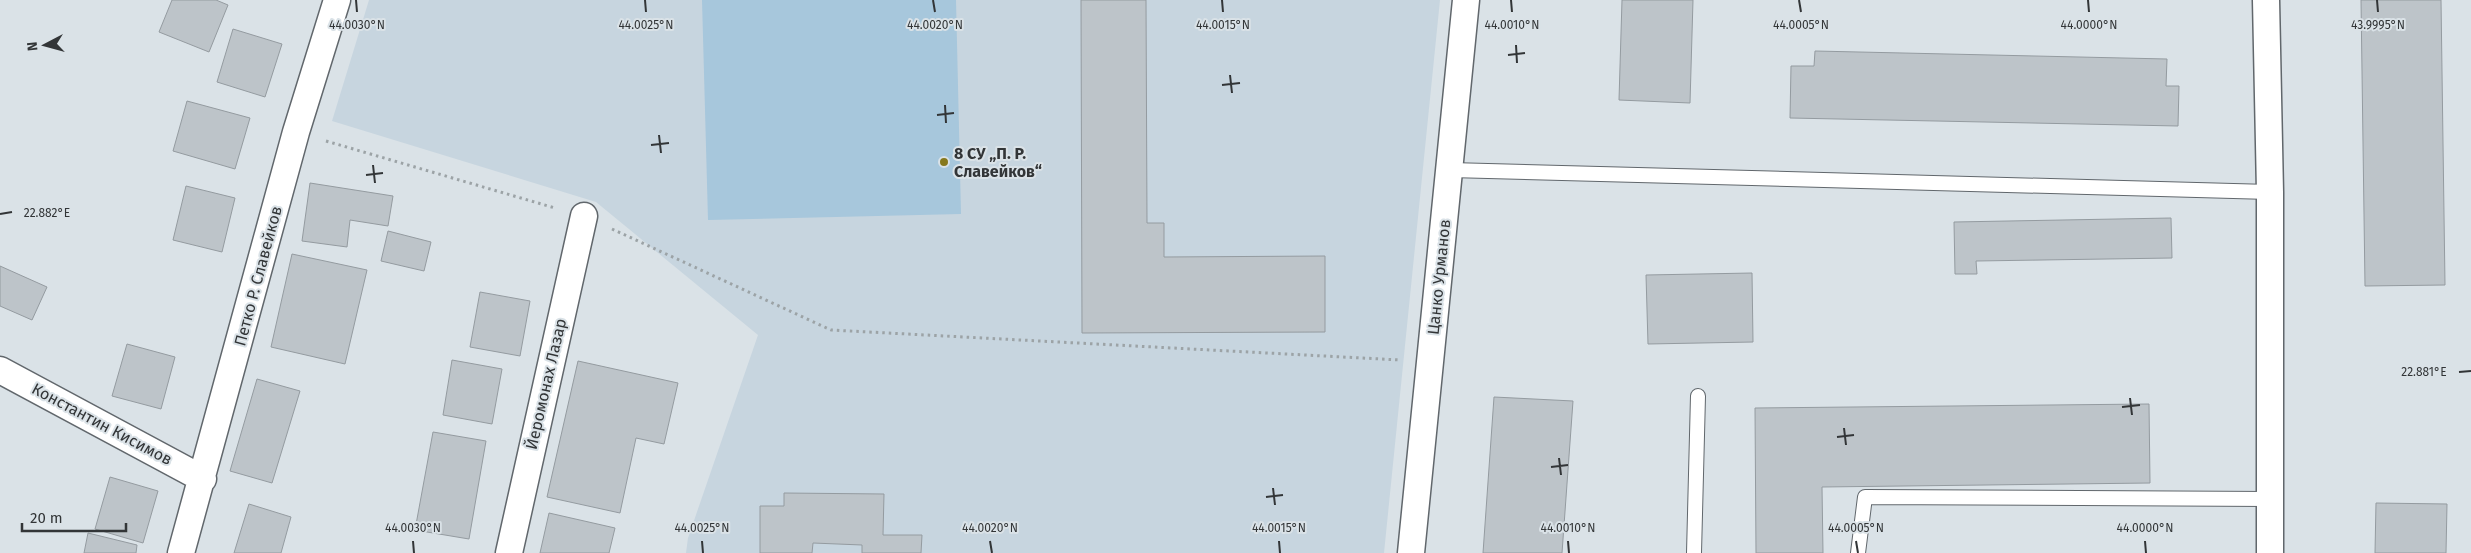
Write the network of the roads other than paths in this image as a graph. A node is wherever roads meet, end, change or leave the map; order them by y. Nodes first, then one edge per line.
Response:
1 (338, 0) edge
2 (1466, 0) edge
3 (2266, 0) edge
4 (1450, 170) junction
5 (2270, 192) junction
6 (584, 216) road end
7 (0, 370) edge
8 (1698, 396) dead end
9 (203, 479) junction
10 (2270, 499) junction
11 (181, 553) edge
12 (509, 553) edge
13 (1411, 553) edge
14 (1694, 553) edge
15 (1858, 553) edge
16 (2270, 553) edge

1 - 9 street, Петко Р. Славейков
2 - 4 street, Цанко Урманов
3 - 5 street
4 - 5 lane
4 - 13 street, Цанко Урманов
5 - 10 street
6 - 12 street, Йеромонах Лазар
7 - 9 street, Константин Кисимов
8 - 14 lane
9 - 11 street, Петко Р. Славейков
10 - 15 lane
10 - 16 street

